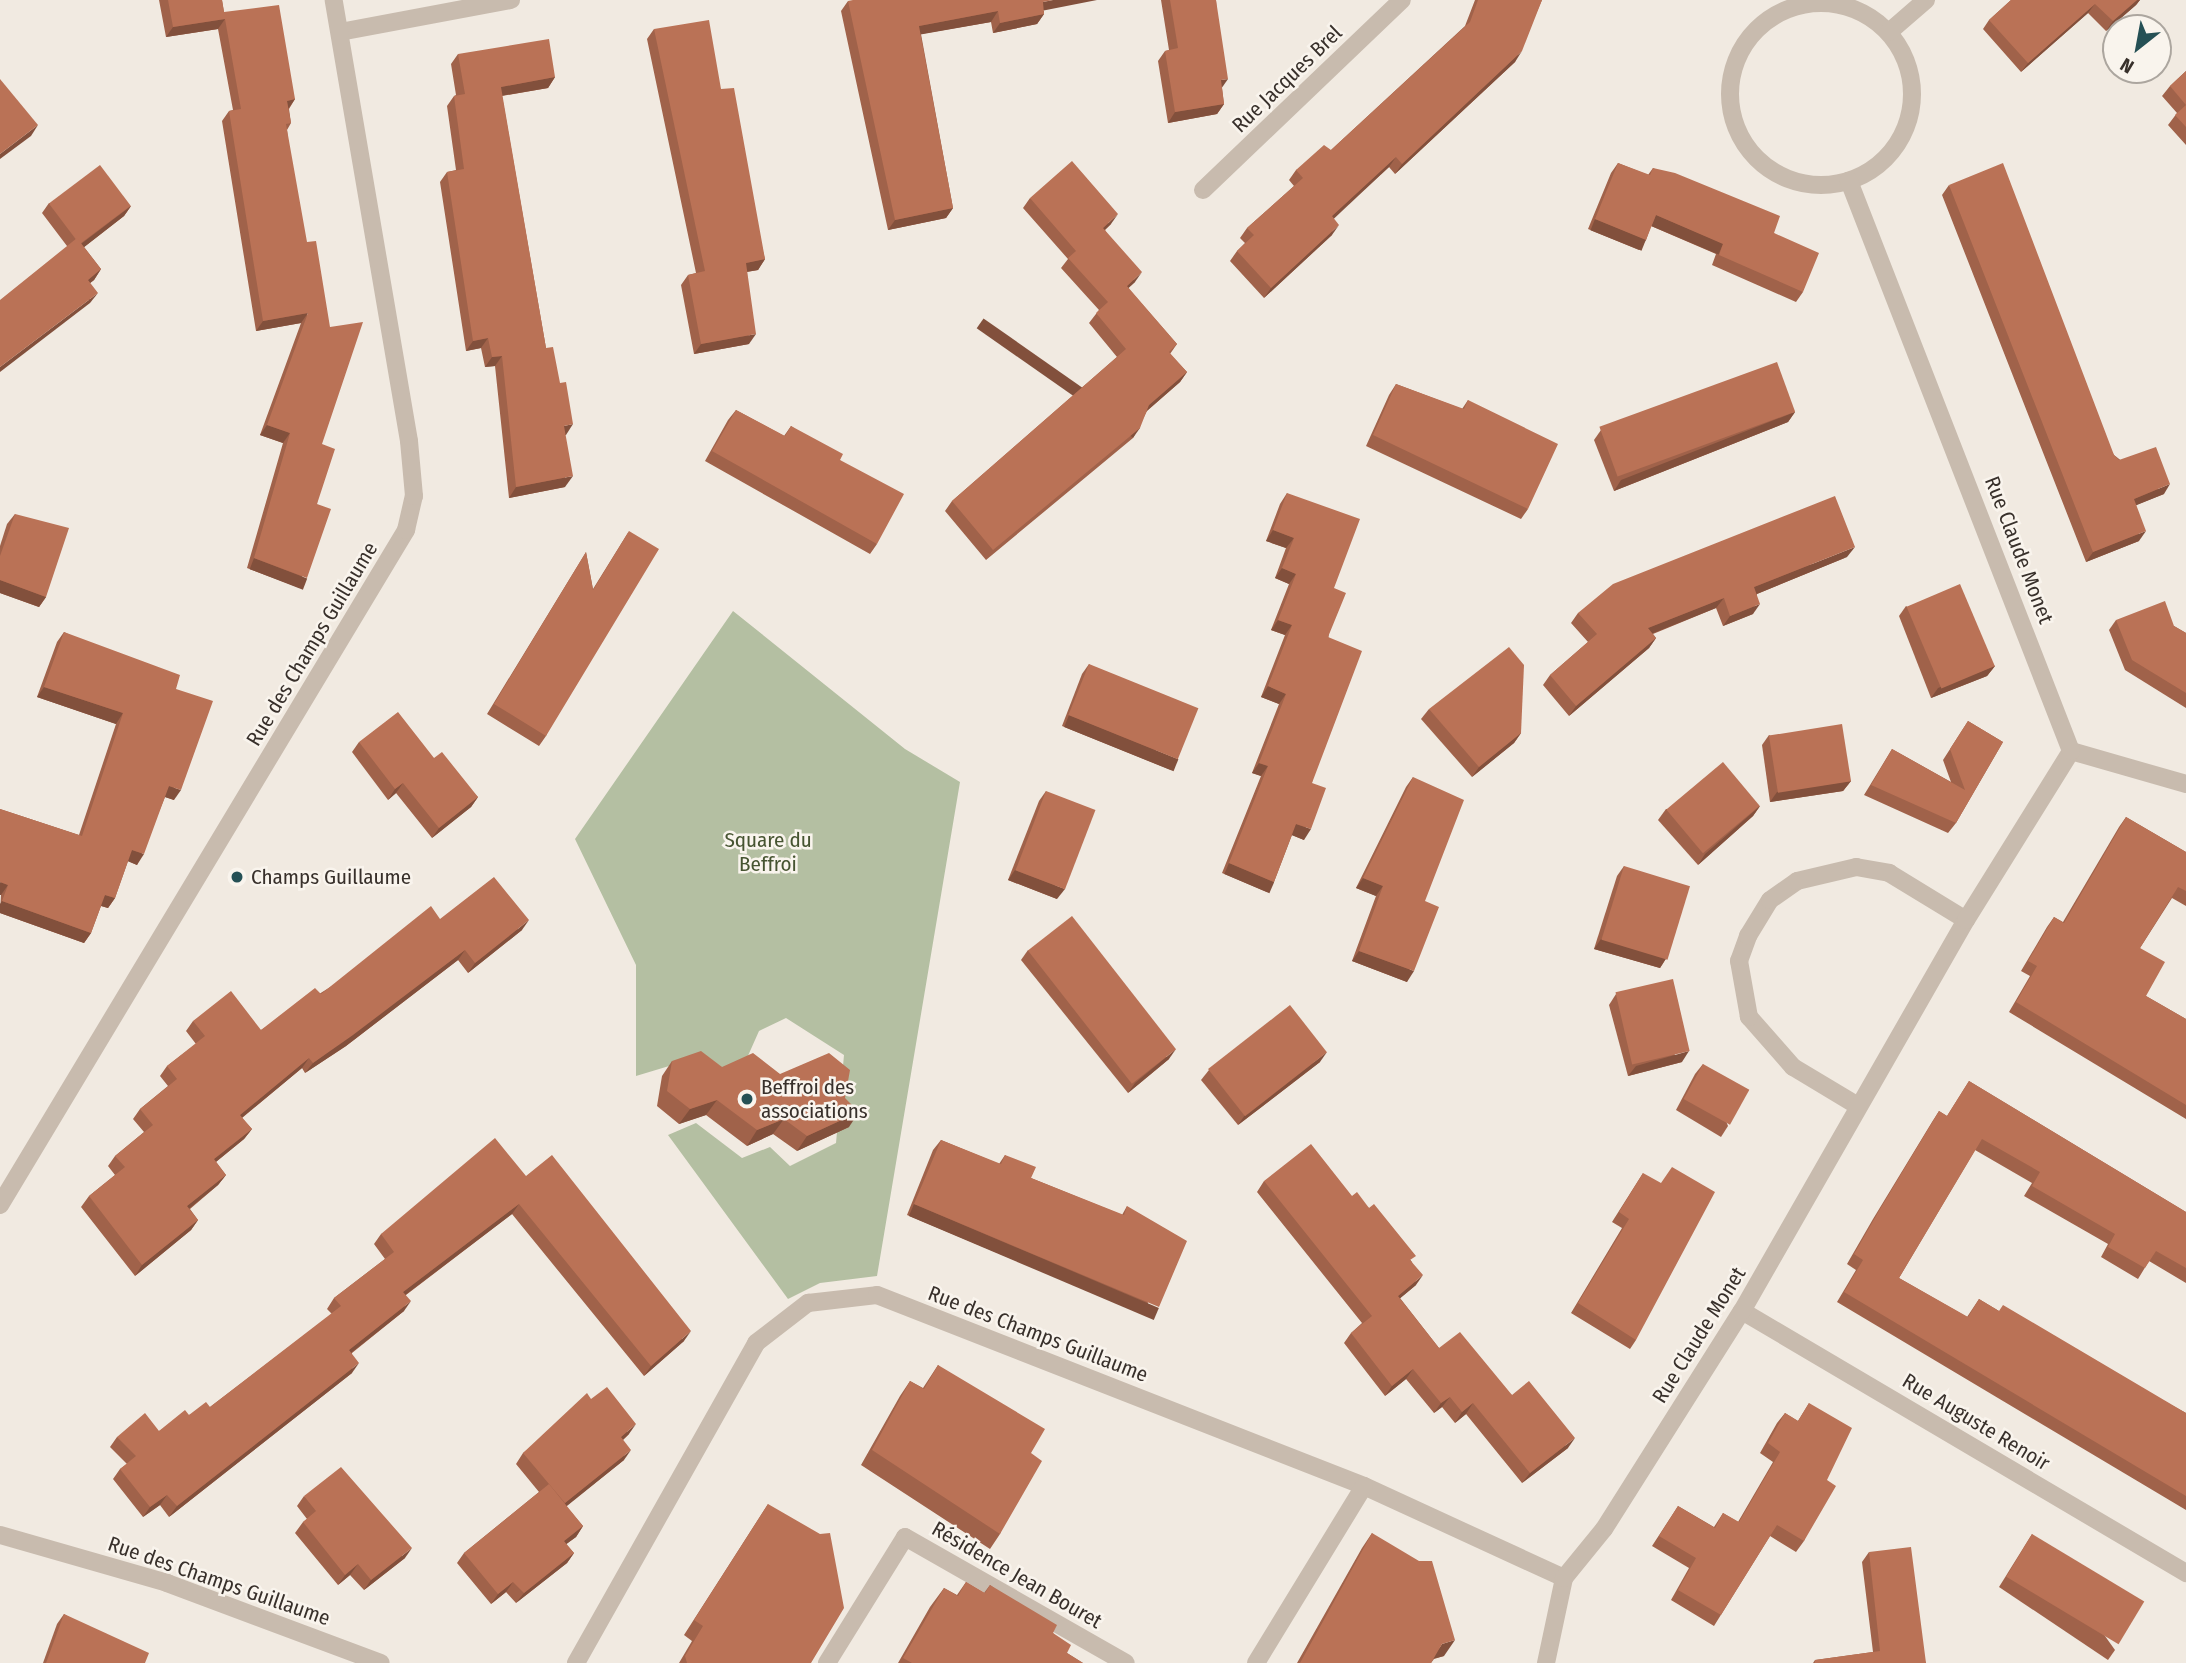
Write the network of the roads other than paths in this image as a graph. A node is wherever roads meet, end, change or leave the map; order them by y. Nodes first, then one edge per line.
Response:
1 (334, 0) edge
2 (512, 0) edge
3 (1402, 0) edge
4 (1926, 0) edge
5 (340, 32) junction
6 (1889, 32) junction
7 (1849, 181) junction
8 (1203, 190) dead end
9 (2071, 751) junction
10 (2186, 784) edge
11 (1966, 920) junction
12 (1858, 1106) junction
13 (0, 1205) edge
14 (1742, 1311) junction
15 (1364, 1486) junction
16 (0, 1535) edge
17 (2186, 1573) edge
18 (1564, 1578) junction
19 (381, 1663) edge
20 (576, 1663) edge
21 (827, 1663) edge
22 (1126, 1663) edge
23 (1256, 1663) edge
24 (1546, 1663) edge

1 - 5 street, Rue des Champs Guillaume
2 - 5 street
3 - 8 street, Rue Jacques Brel
4 - 6 street
5 - 13 street, Rue des Champs Guillaume
6 - 7 street
6 - 7 street
7 - 9 street, Rue Claude Monet
9 - 10 street
9 - 11 street, Rue Claude Monet
11 - 12 street, Rue Claude Monet
11 - 12 street
12 - 14 street, Rue Claude Monet
14 - 17 street, Rue Auguste Renoir
14 - 18 street, Rue Claude Monet
15 - 18 street, Rue des Champs Guillaume
15 - 20 street, Rue des Champs Guillaume
15 - 23 street
16 - 19 street, Rue des Champs Guillaume
18 - 24 street
21 - 22 street, Résidence Jean Bouret

